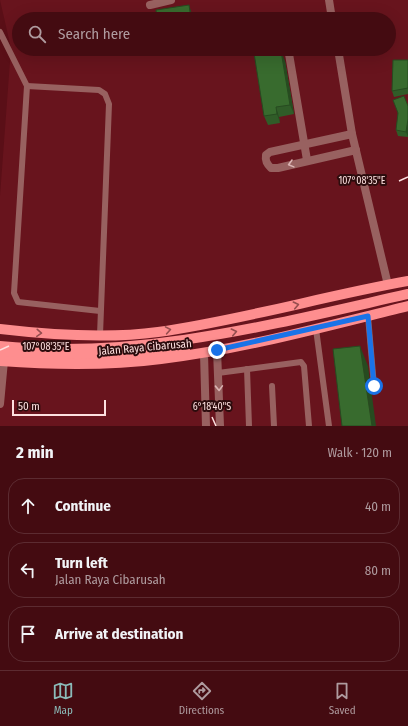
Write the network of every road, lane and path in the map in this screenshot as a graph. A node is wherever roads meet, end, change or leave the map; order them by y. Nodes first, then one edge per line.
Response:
1 (171, 0) edge
2 (329, 0) edge
3 (150, 5) dead end
4 (331, 12) edge
5 (0, 32) edge
6 (289, 56) edge
7 (339, 56) edge
8 (27, 86) junction
9 (352, 134) junction
10 (305, 144) junction
11 (356, 150) junction
12 (307, 160) junction
13 (408, 281) edge
14 (388, 285) junction
15 (408, 294) edge
16 (408, 300) edge
17 (408, 306) edge
18 (100, 311) junction
19 (368, 316) junction
20 (0, 329) edge
21 (316, 329) junction
22 (100, 335) junction
23 (0, 346) edge
24 (217, 350) junction
25 (204, 353) junction
26 (1, 359) edge
27 (246, 369) junction
28 (218, 373) junction
29 (272, 386) dead end
30 (374, 386) dead end
31 (0, 404) edge
32 (206, 426) edge
33 (220, 426) edge
34 (249, 426) edge
35 (274, 426) edge
36 (309, 426) edge
37 (329, 426) edge

1 - 3 street
2 - 4 street
5 - 8 lane
6 - 10 street
7 - 9 street
8 - 18 lane
8 - 18 lane
9 - 10 street
9 - 11 street
10 - 12 street
12 -> 10 street
11 - 12 street
11 - 14 street
13 - 14 main road, Jalan Raya Cibarusah
22 -> 14 main road, Jalan Raya Cibarusah
23 -> 15 main road, Jalan Raya Cibarusah
16 - 26 main road, Jalan Raya Cibarusah
17 - 19 main road, Jalan Raya Cibarusah
18 - 22 lane
19 - 21 main road, Jalan Raya Cibarusah
19 - 30 lane
20 -> 22 main road, Jalan Raya Cibarusah
21 - 24 main road, Jalan Raya Cibarusah
21 - 37 lane
24 - 25 main road, Jalan Raya Cibarusah
24 - 28 street
25 - 26 main road, Jalan Raya Cibarusah
25 - 32 street
26 - 31 street
27 - 28 lane
27 - 34 lane
27 - 36 lane
28 -> 33 street
29 - 35 lane

